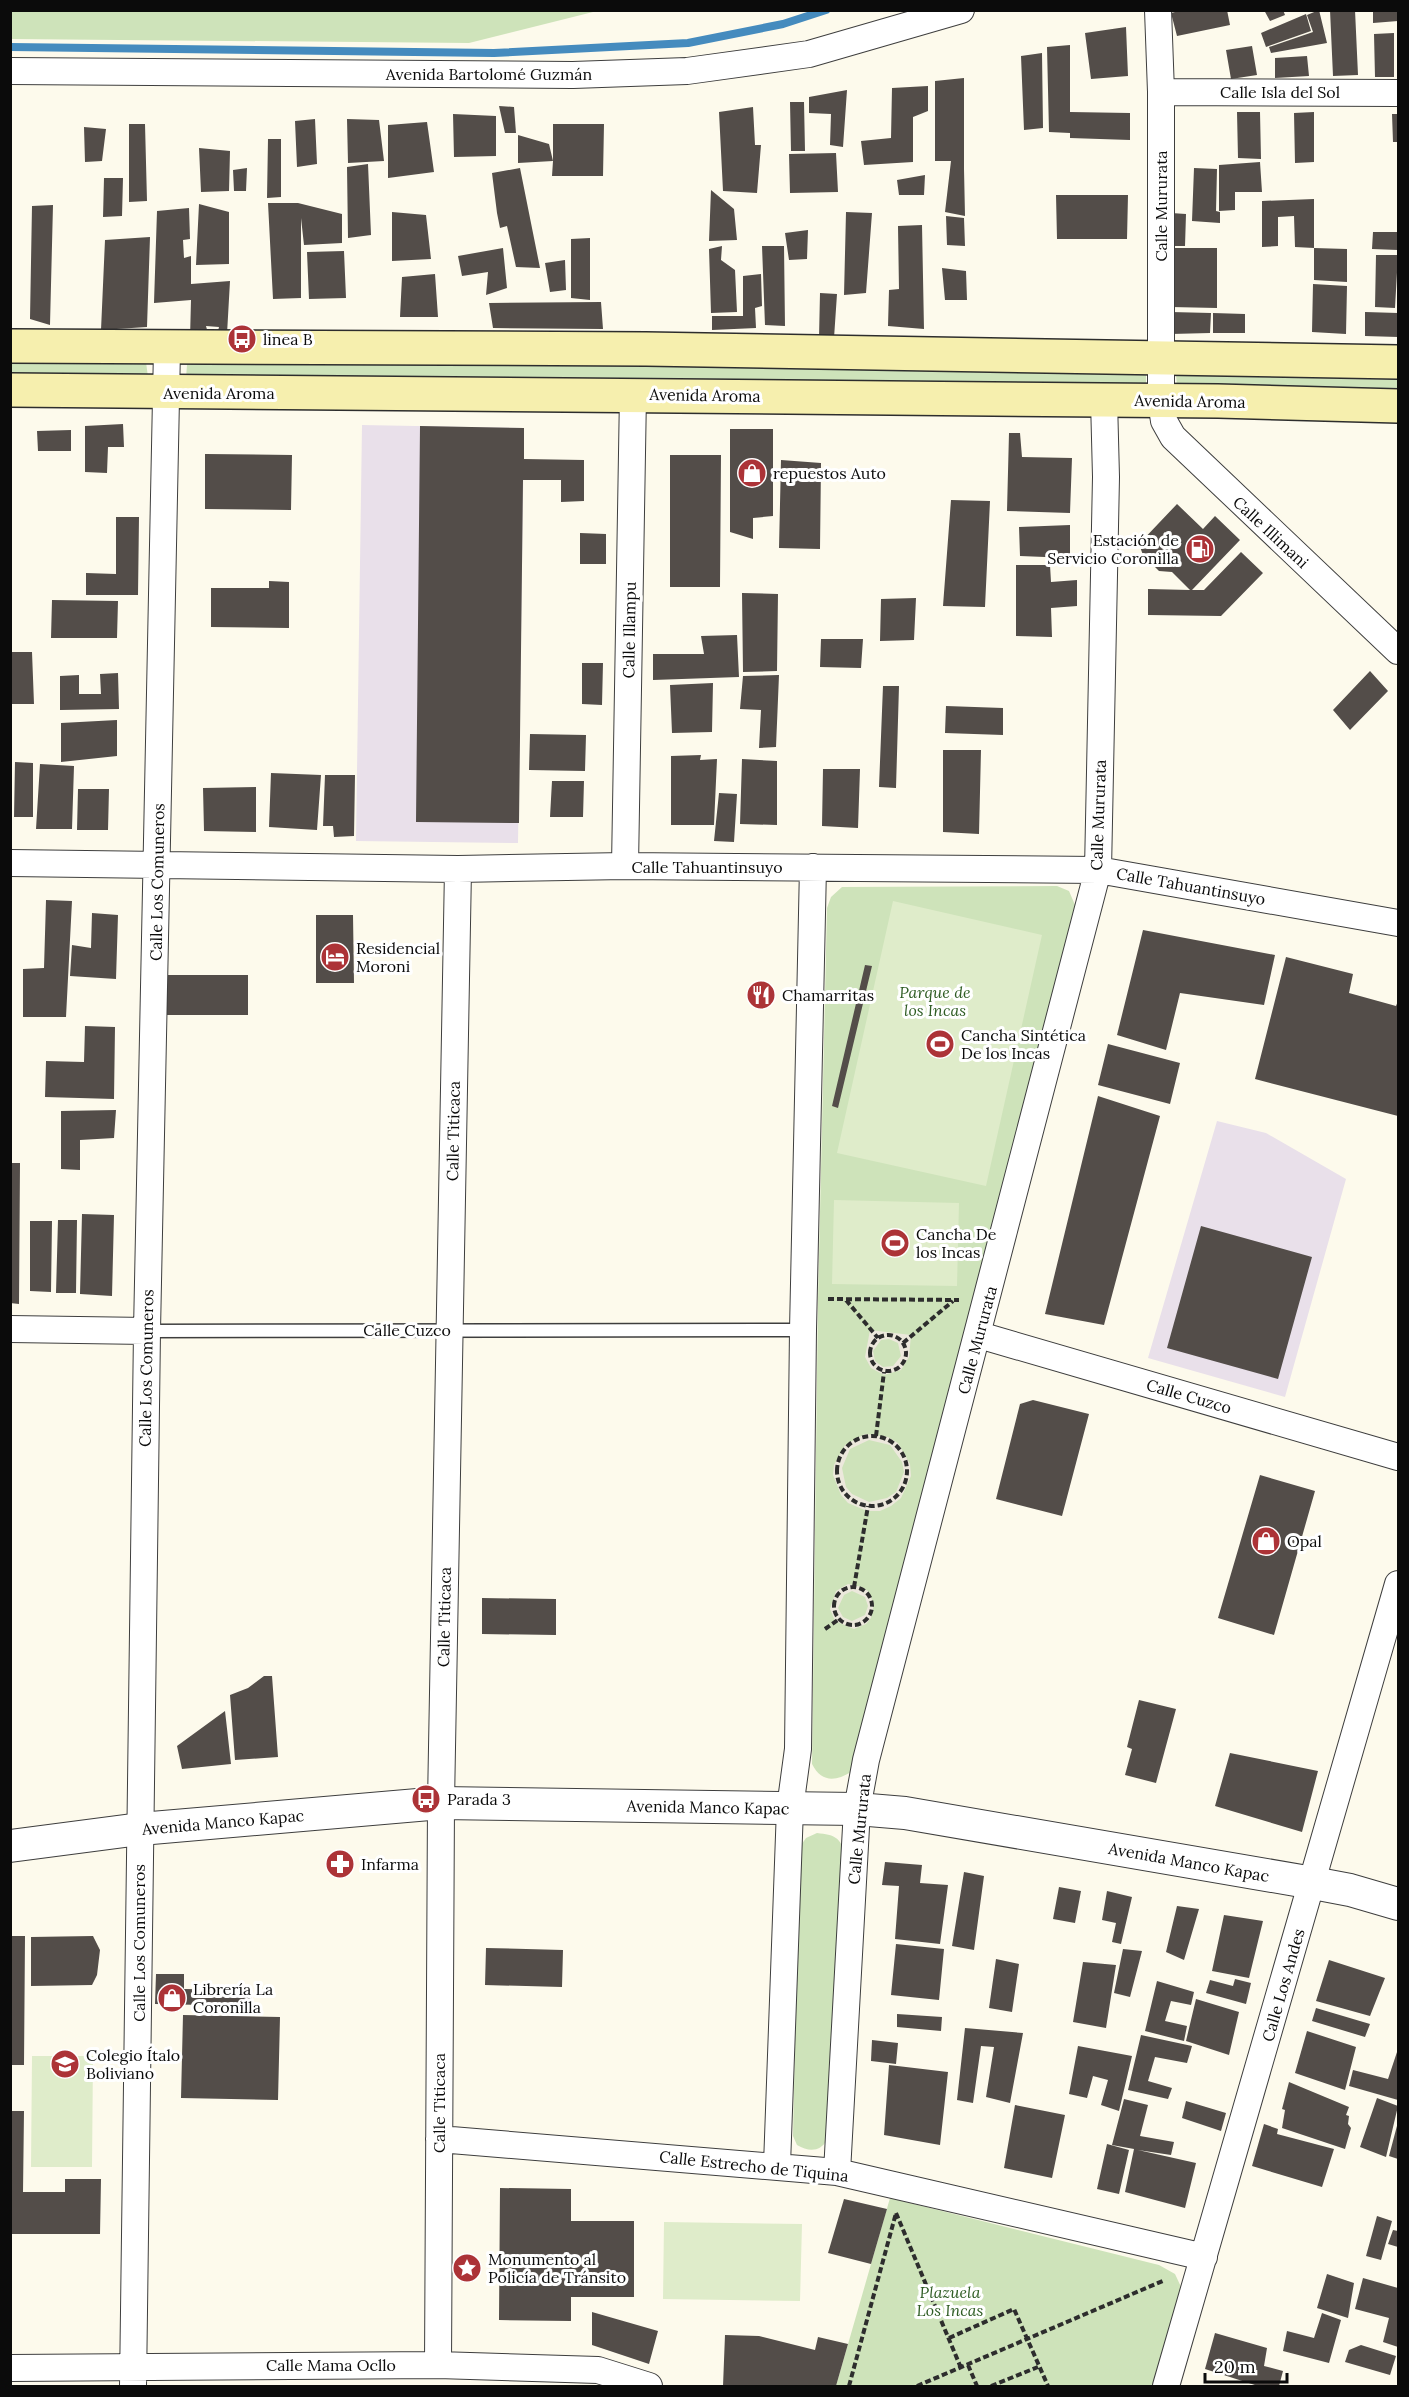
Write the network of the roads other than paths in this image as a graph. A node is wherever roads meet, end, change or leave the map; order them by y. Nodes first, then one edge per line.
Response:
1 (961, 10) edge
2 (1158, 10) edge
3 (10, 71) edge
4 (1161, 92) junction
5 (1398, 93) edge
6 (10, 346) edge
7 (167, 349) junction
8 (1161, 358) junction
9 (1398, 362) edge
10 (10, 390) edge
11 (165, 393) junction
12 (633, 394) junction
13 (1104, 400) junction
14 (1161, 401) junction
15 (1398, 406) edge
16 (1398, 651) edge
17 (10, 863) edge
18 (157, 867) junction
19 (625, 867) junction
20 (813, 867) junction
21 (458, 869) junction
22 (1098, 870) junction
23 (1398, 923) edge
24 (10, 1329) edge
25 (448, 1330) junction
26 (802, 1330) junction
27 (147, 1331) junction
28 (979, 1335) junction
29 (1398, 1457) edge
30 (1398, 1584) edge
31 (441, 1803) junction
32 (790, 1808) junction
33 (857, 1809) junction
34 (140, 1829) junction
35 (10, 1846) edge
36 (1312, 1883) junction
37 (1398, 1904) edge
38 (439, 2139) junction
39 (777, 2165) junction
40 (837, 2172) junction
41 (1204, 2257) junction
42 (438, 2365) junction
43 (10, 2368) edge
44 (133, 2376) edge
45 (649, 2386) edge
46 (1166, 2386) edge

1 - 3 street, Avenida Bartolomé Guzmán
2 - 4 street, Calle Mururata
4 - 5 street, Calle Isla del Sol
4 - 8 street, Calle Mururata
6 - 7 main road
7 - 8 main road
7 - 11 street, Calle Los Comuneros
8 - 9 main road
8 - 14 street, Calle Mururata
10 - 11 main road, Avenida Aroma
11 - 12 main road, Avenida Aroma
11 - 18 street, Calle Los Comuneros
12 - 13 main road, Avenida Aroma
12 - 19 street, Calle Illampu
13 - 14 main road, Avenida Aroma
13 - 22 street, Calle Mururata
14 - 15 main road, Avenida Aroma
14 - 16 street, Calle Illimani
17 - 18 street, Calle Tahuantinsuyo
18 - 21 street, Calle Tahuantinsuyo
18 - 27 street, Calle Los Comuneros
19 - 20 street, Calle Tahuantinsuyo
19 - 21 street, Calle Tahuantinsuyo
20 - 22 street, Calle Tahuantinsuyo
20 - 26 street
21 - 25 street, Calle Titicaca
22 - 23 street, Calle Tahuantinsuyo
22 - 28 street, Calle Mururata
24 - 27 street, Calle Cuzco
25 - 26 lane, Calle Cuzco
25 - 27 lane, Calle Cuzco
25 - 31 street, Calle Titicaca
26 - 32 street
27 - 34 street, Calle Los Comuneros
28 - 29 street, Calle Cuzco
28 - 33 street, Calle Mururata
30 - 36 street, Calle Los Andes
31 - 32 street, Avenida Manco Kapac
31 - 34 street, Avenida Manco Kapac
31 - 38 street, Calle Titicaca
32 - 33 street, Avenida Manco Kapac
32 - 39 street
33 - 36 street, Avenida Manco Kapac
33 - 40 street, Calle Mururata
34 - 35 street, Avenida Manco Kapac
34 - 44 street, Calle Los Comuneros
36 - 37 street, Avenida Manco Kapac
36 - 41 street, Calle Los Andes
38 - 39 street, Calle Estrecho de Tiquina
38 - 42 street, Calle Titicaca
39 - 40 street, Calle Estrecho de Tiquina
40 - 41 street, Calle Estrecho de Tiquina
41 - 46 street, Calle Los Andes
42 - 44 street, Calle Mama Ocllo
42 - 45 street, Calle Mama Ocllo
43 - 44 street, Calle Mama Ocllo

